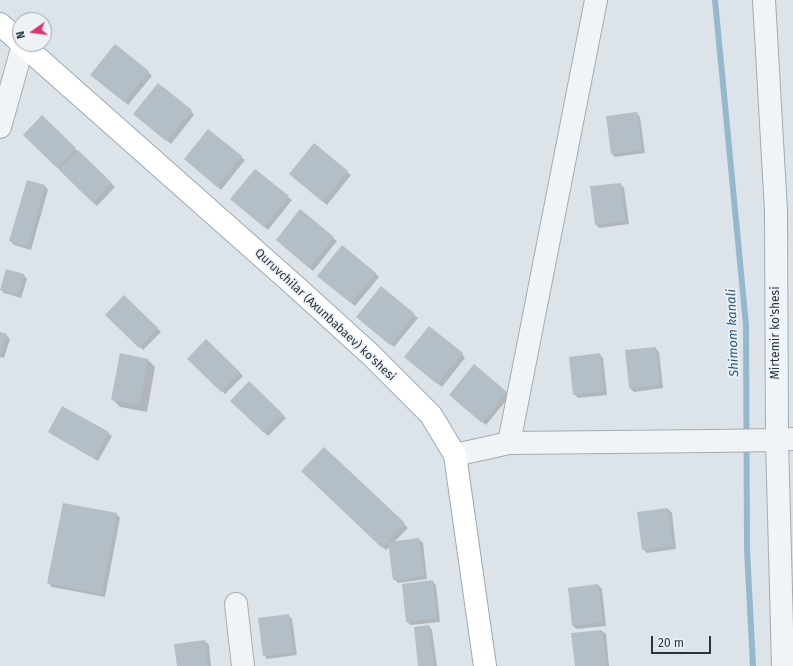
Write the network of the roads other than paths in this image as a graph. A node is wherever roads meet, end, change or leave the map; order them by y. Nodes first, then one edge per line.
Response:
1 (596, 0) edge
2 (764, 0) edge
3 (0, 24) edge
4 (12, 35) edge
5 (20, 52) edge
6 (31, 52) edge
7 (0, 126) edge
8 (784, 210) edge
9 (785, 439) edge
10 (509, 443) junction
11 (455, 455) junction
12 (236, 604) dead end
13 (243, 666) edge
14 (485, 666) edge
15 (783, 666) edge

1 - 10 street
2 - 8 street, Mirtemir ko'shesi
3 - 4 main road, Quruvchilar (Axunbabaev) ko'shesi
5 - 7 street
6 - 11 main road, Quruvchilar (Axunbabaev) ko'shesi
8 - 9 street, Mirtemir ko'shesi
9 - 10 street
9 - 15 street, Mirtemir ko'shesi
10 - 11 street
11 - 14 main road, Quruvchilar (Axunbabaev) ko'shesi
12 - 13 street

